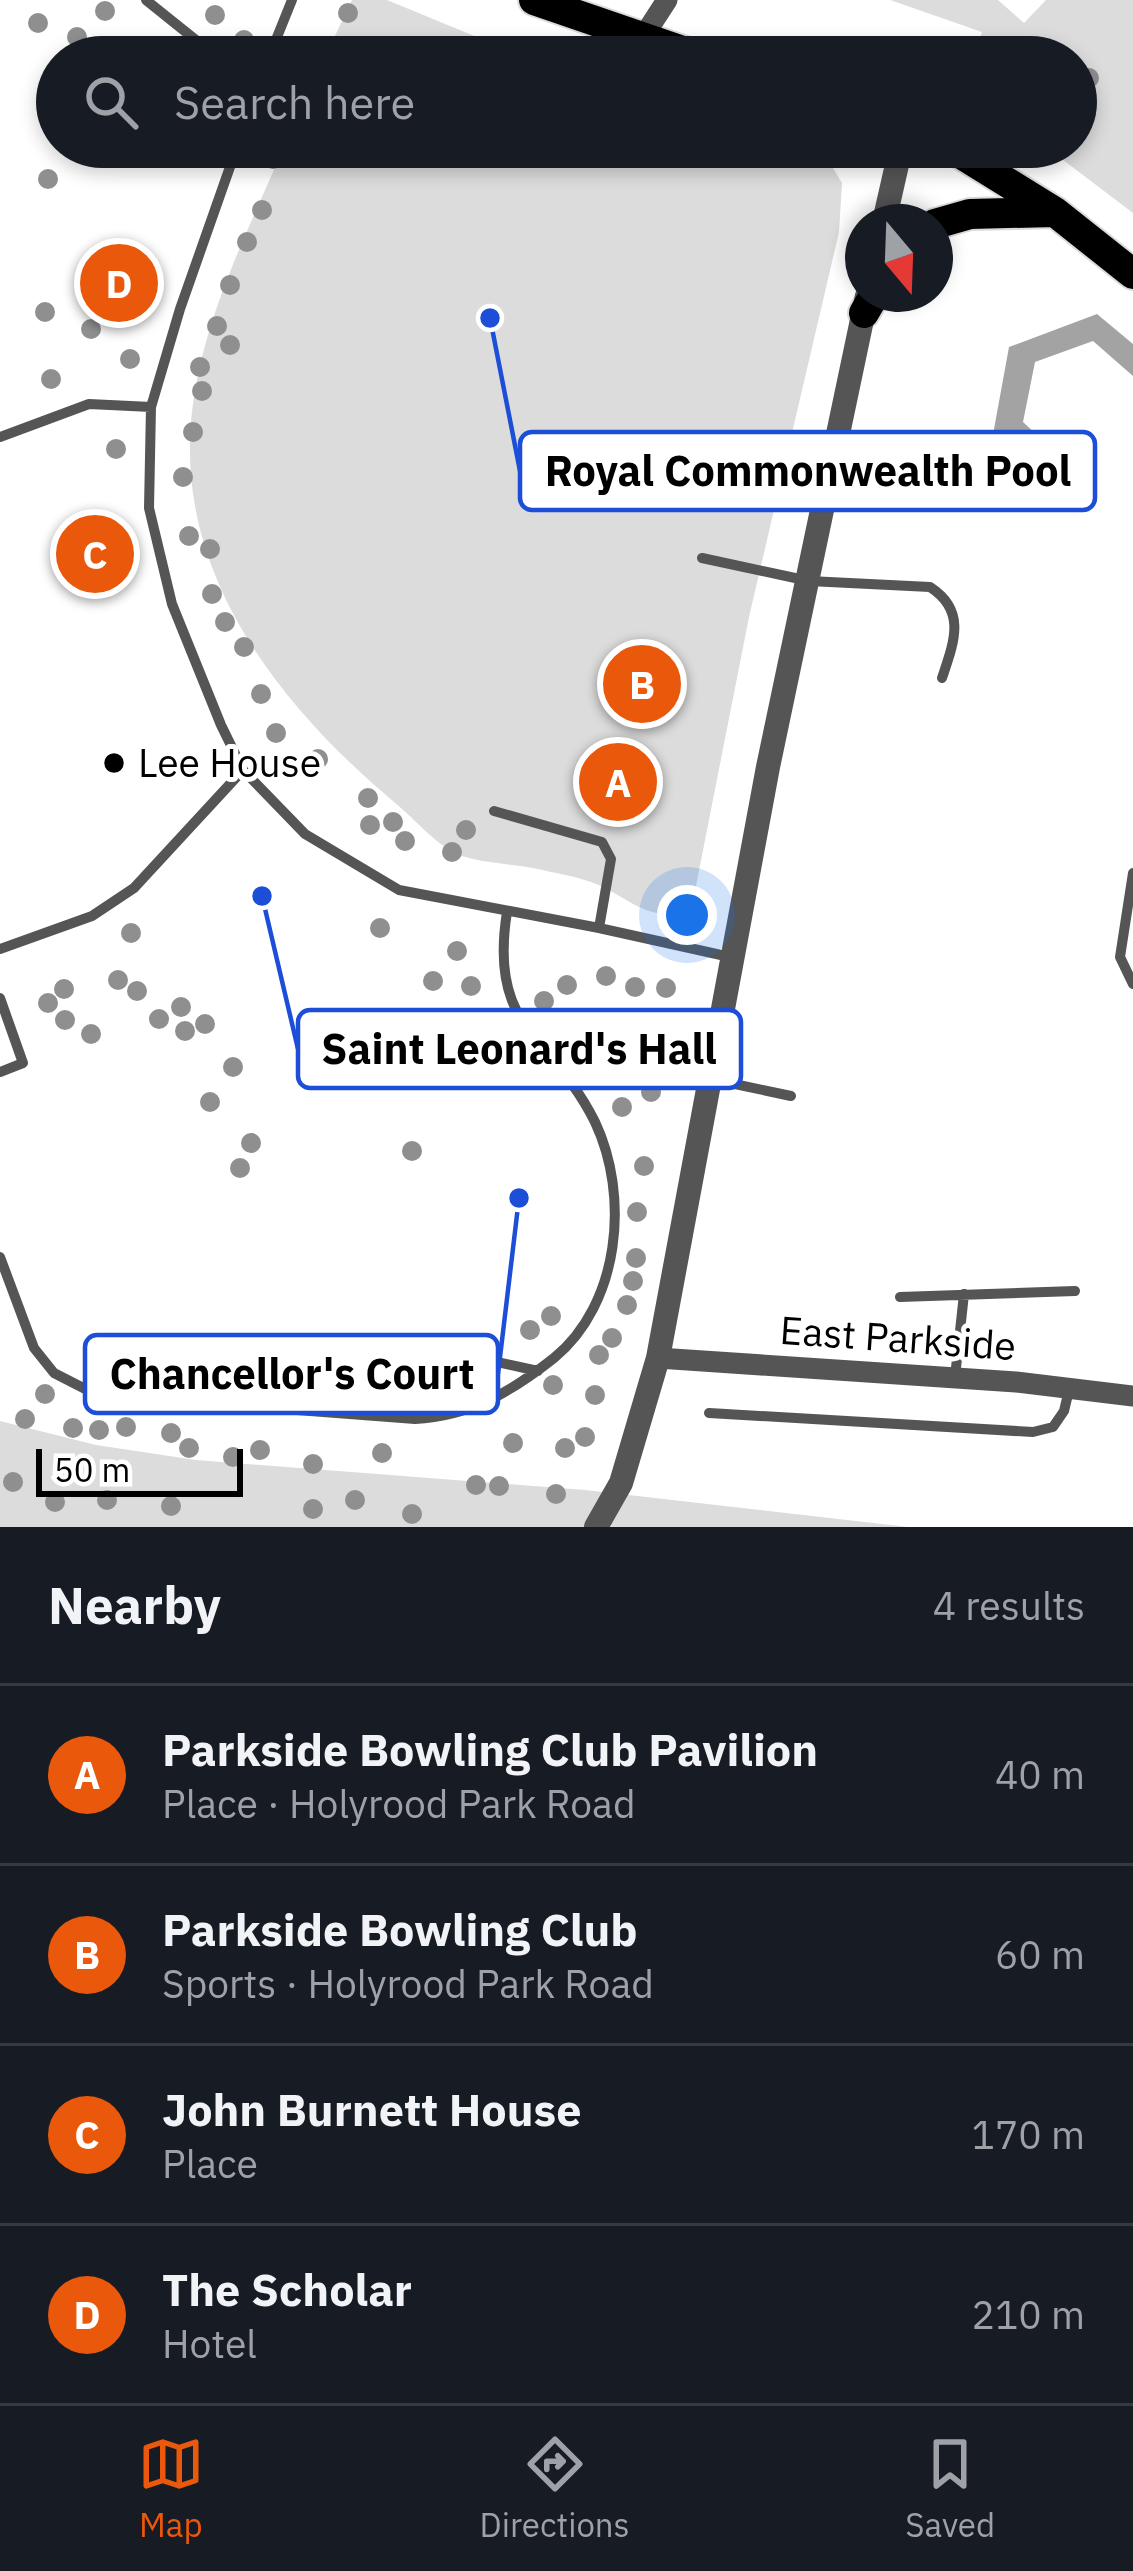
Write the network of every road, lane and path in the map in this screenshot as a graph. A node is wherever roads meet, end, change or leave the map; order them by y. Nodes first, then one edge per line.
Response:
1 (146, 0) edge
2 (292, 0) edge
3 (534, 0) edge
4 (668, 0) edge
5 (191, 36) edge
6 (277, 36) edge
7 (640, 36) edge
8 (644, 36) edge
9 (230, 168) edge
10 (896, 168) edge
11 (984, 168) edge
12 (888, 204) edge
13 (1055, 212) junction
14 (953, 219) edge
15 (1133, 274) edge
16 (866, 312) edge
17 (151, 407) junction
18 (0, 437) edge
19 (702, 558) dead end
20 (808, 581) junction
21 (943, 678) dead end
22 (243, 770) junction
23 (494, 811) dead end
24 (1133, 873) edge
25 (507, 912) junction
26 (599, 928) junction
27 (0, 950) edge
28 (734, 958) junction
29 (1133, 984) edge
30 (0, 998) edge
31 (617, 1038) dead end
32 (548, 1058) junction
33 (0, 1072) edge
34 (711, 1079) junction
35 (791, 1096) dead end
36 (0, 1257) edge
37 (1076, 1291) dead end
38 (964, 1294) junction
39 (900, 1297) dead end
40 (421, 1345) dead end
41 (658, 1358) junction
42 (538, 1371) junction
43 (955, 1377) junction
44 (1070, 1387) junction
45 (1133, 1396) edge
46 (709, 1413) dead end
47 (596, 1527) edge

1 - 5 lane
2 - 6 lane
3 - 7 main road
4 - 8 street
9 - 17 lane
10 - 12 street
11 - 13 main road
13 - 14 main road
13 - 15 main road
16 - 20 street
17 - 18 lane
17 - 22 lane
19 - 20 lane
20 - 21 lane
20 - 28 street
22 - 25 lane
22 - 27 lane
23 - 26 lane
24 - 29 lane
25 - 26 lane
25 - 32 lane
26 - 28 lane
28 - 34 street
30 - 33 lane
31 - 32 lane
32 - 42 lane
34 - 35 lane
34 - 41 street
36 - 42 lane
37 - 38 lane
38 - 39 lane
38 - 43 lane
40 - 42 lane
41 - 43 street, East Parkside
41 - 47 street
43 - 44 street, East Parkside
44 - 45 street, East Parkside
44 - 46 lane

